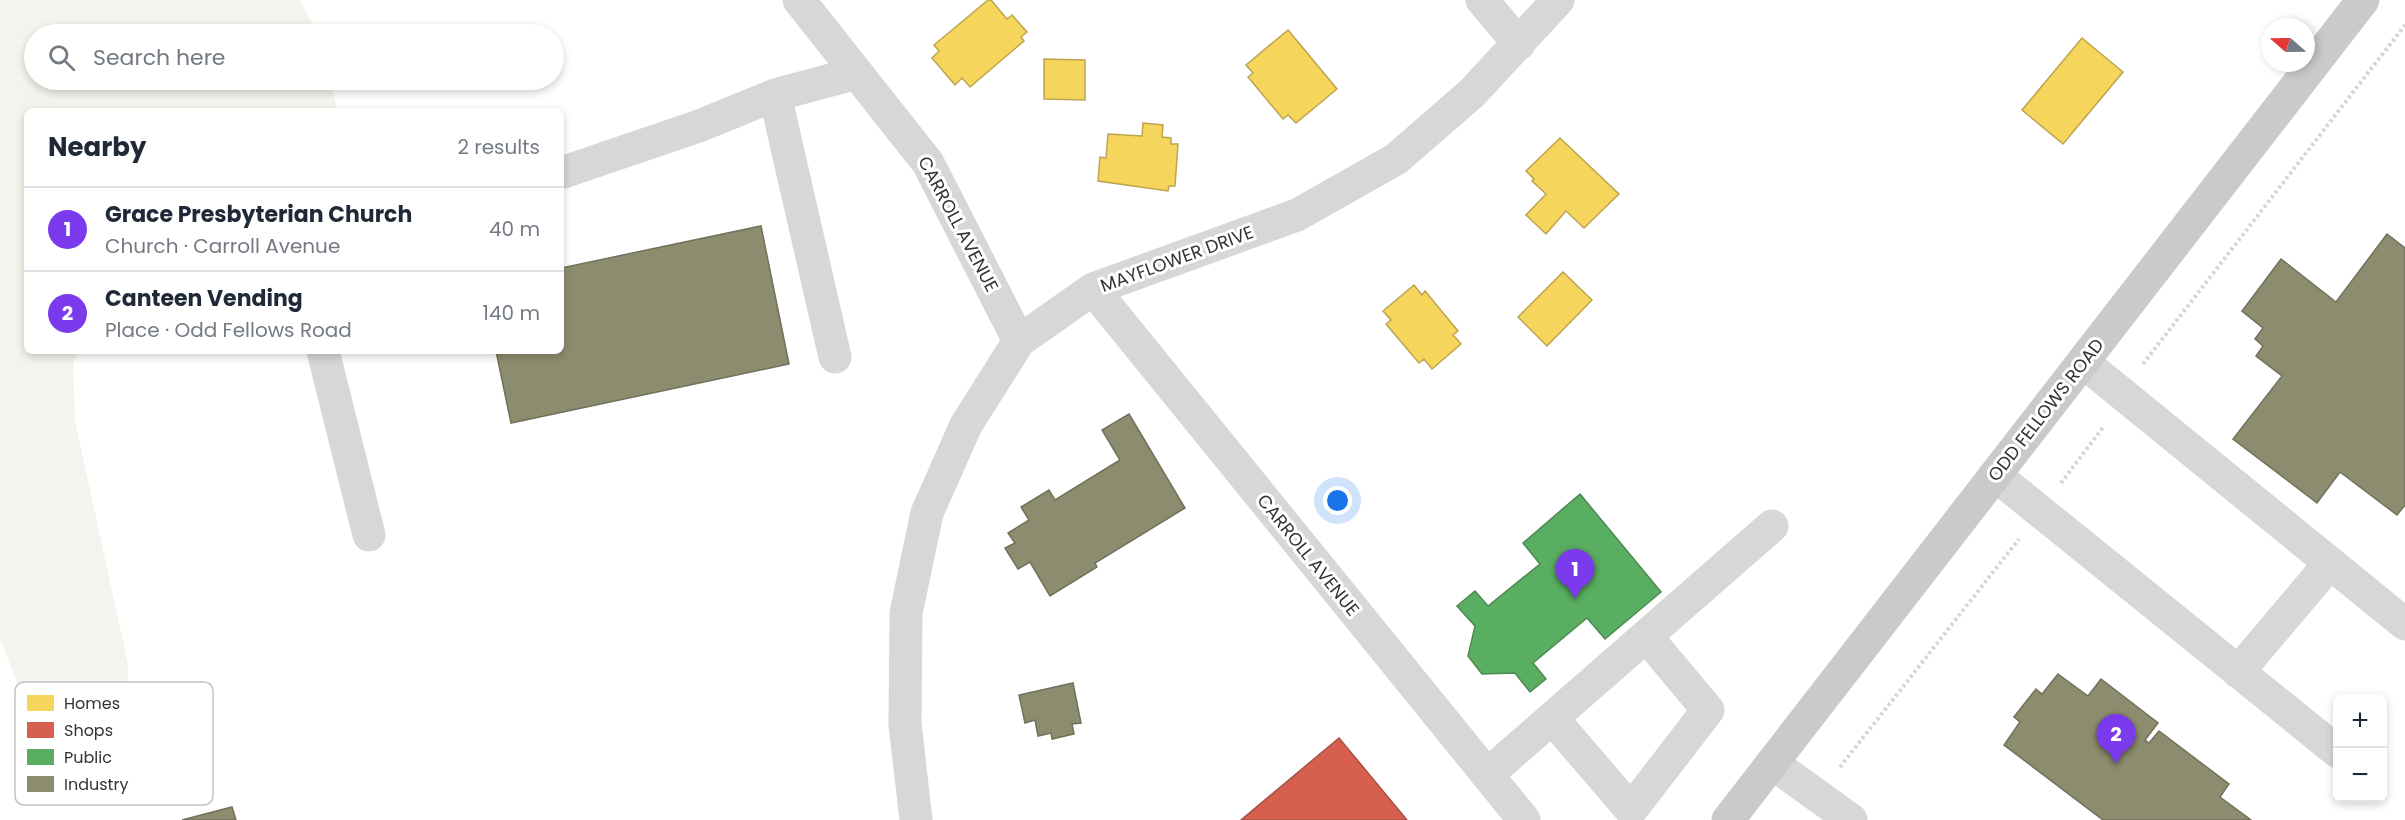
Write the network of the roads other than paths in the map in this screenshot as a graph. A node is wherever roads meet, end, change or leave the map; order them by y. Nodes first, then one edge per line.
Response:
1 (799, 0) edge
2 (1482, 0) edge
3 (1558, 0) edge
4 (2363, 0) edge
5 (1519, 44) junction
6 (857, 73) junction
7 (776, 95) junction
8 (564, 172) edge
9 (1093, 289) junction
10 (1019, 340) junction
11 (324, 354) edge
12 (835, 357) dead end
13 (2083, 362) junction
14 (1995, 475) junction
15 (1772, 526) dead end
16 (369, 535) dead end
17 (2330, 563) junction
18 (2405, 624) edge
19 (1646, 636) junction
20 (2238, 672) junction
21 (1552, 718) junction
22 (2333, 749) edge
23 (1772, 763) junction
24 (1487, 775) junction
25 (916, 820) edge
26 (1524, 820) edge
27 (1728, 820) edge
28 (1851, 820) edge

1 - 6 street, CARROLL AVENUE
2 - 5 street
3 - 5 street, MAYFLOWER DRIVE
4 - 13 main road, ODD FELLOWS ROAD
5 - 9 street, MAYFLOWER DRIVE
6 - 7 street
6 - 10 street, CARROLL AVENUE
7 - 8 street
7 - 12 street
9 - 10 street, MAYFLOWER DRIVE
9 - 24 street, CARROLL AVENUE
10 - 25 street, MAYFLOWER DRIVE
11 - 16 street
13 - 14 main road, ODD FELLOWS ROAD
13 - 17 street
14 - 20 street
14 - 23 main road, ODD FELLOWS ROAD
15 - 19 street
17 - 18 street
17 - 20 street
19 - 21 street
19 - 21 street
20 - 22 street
21 - 24 street
23 - 27 main road, ODD FELLOWS ROAD
23 - 28 street
24 - 26 street, CARROLL AVENUE

